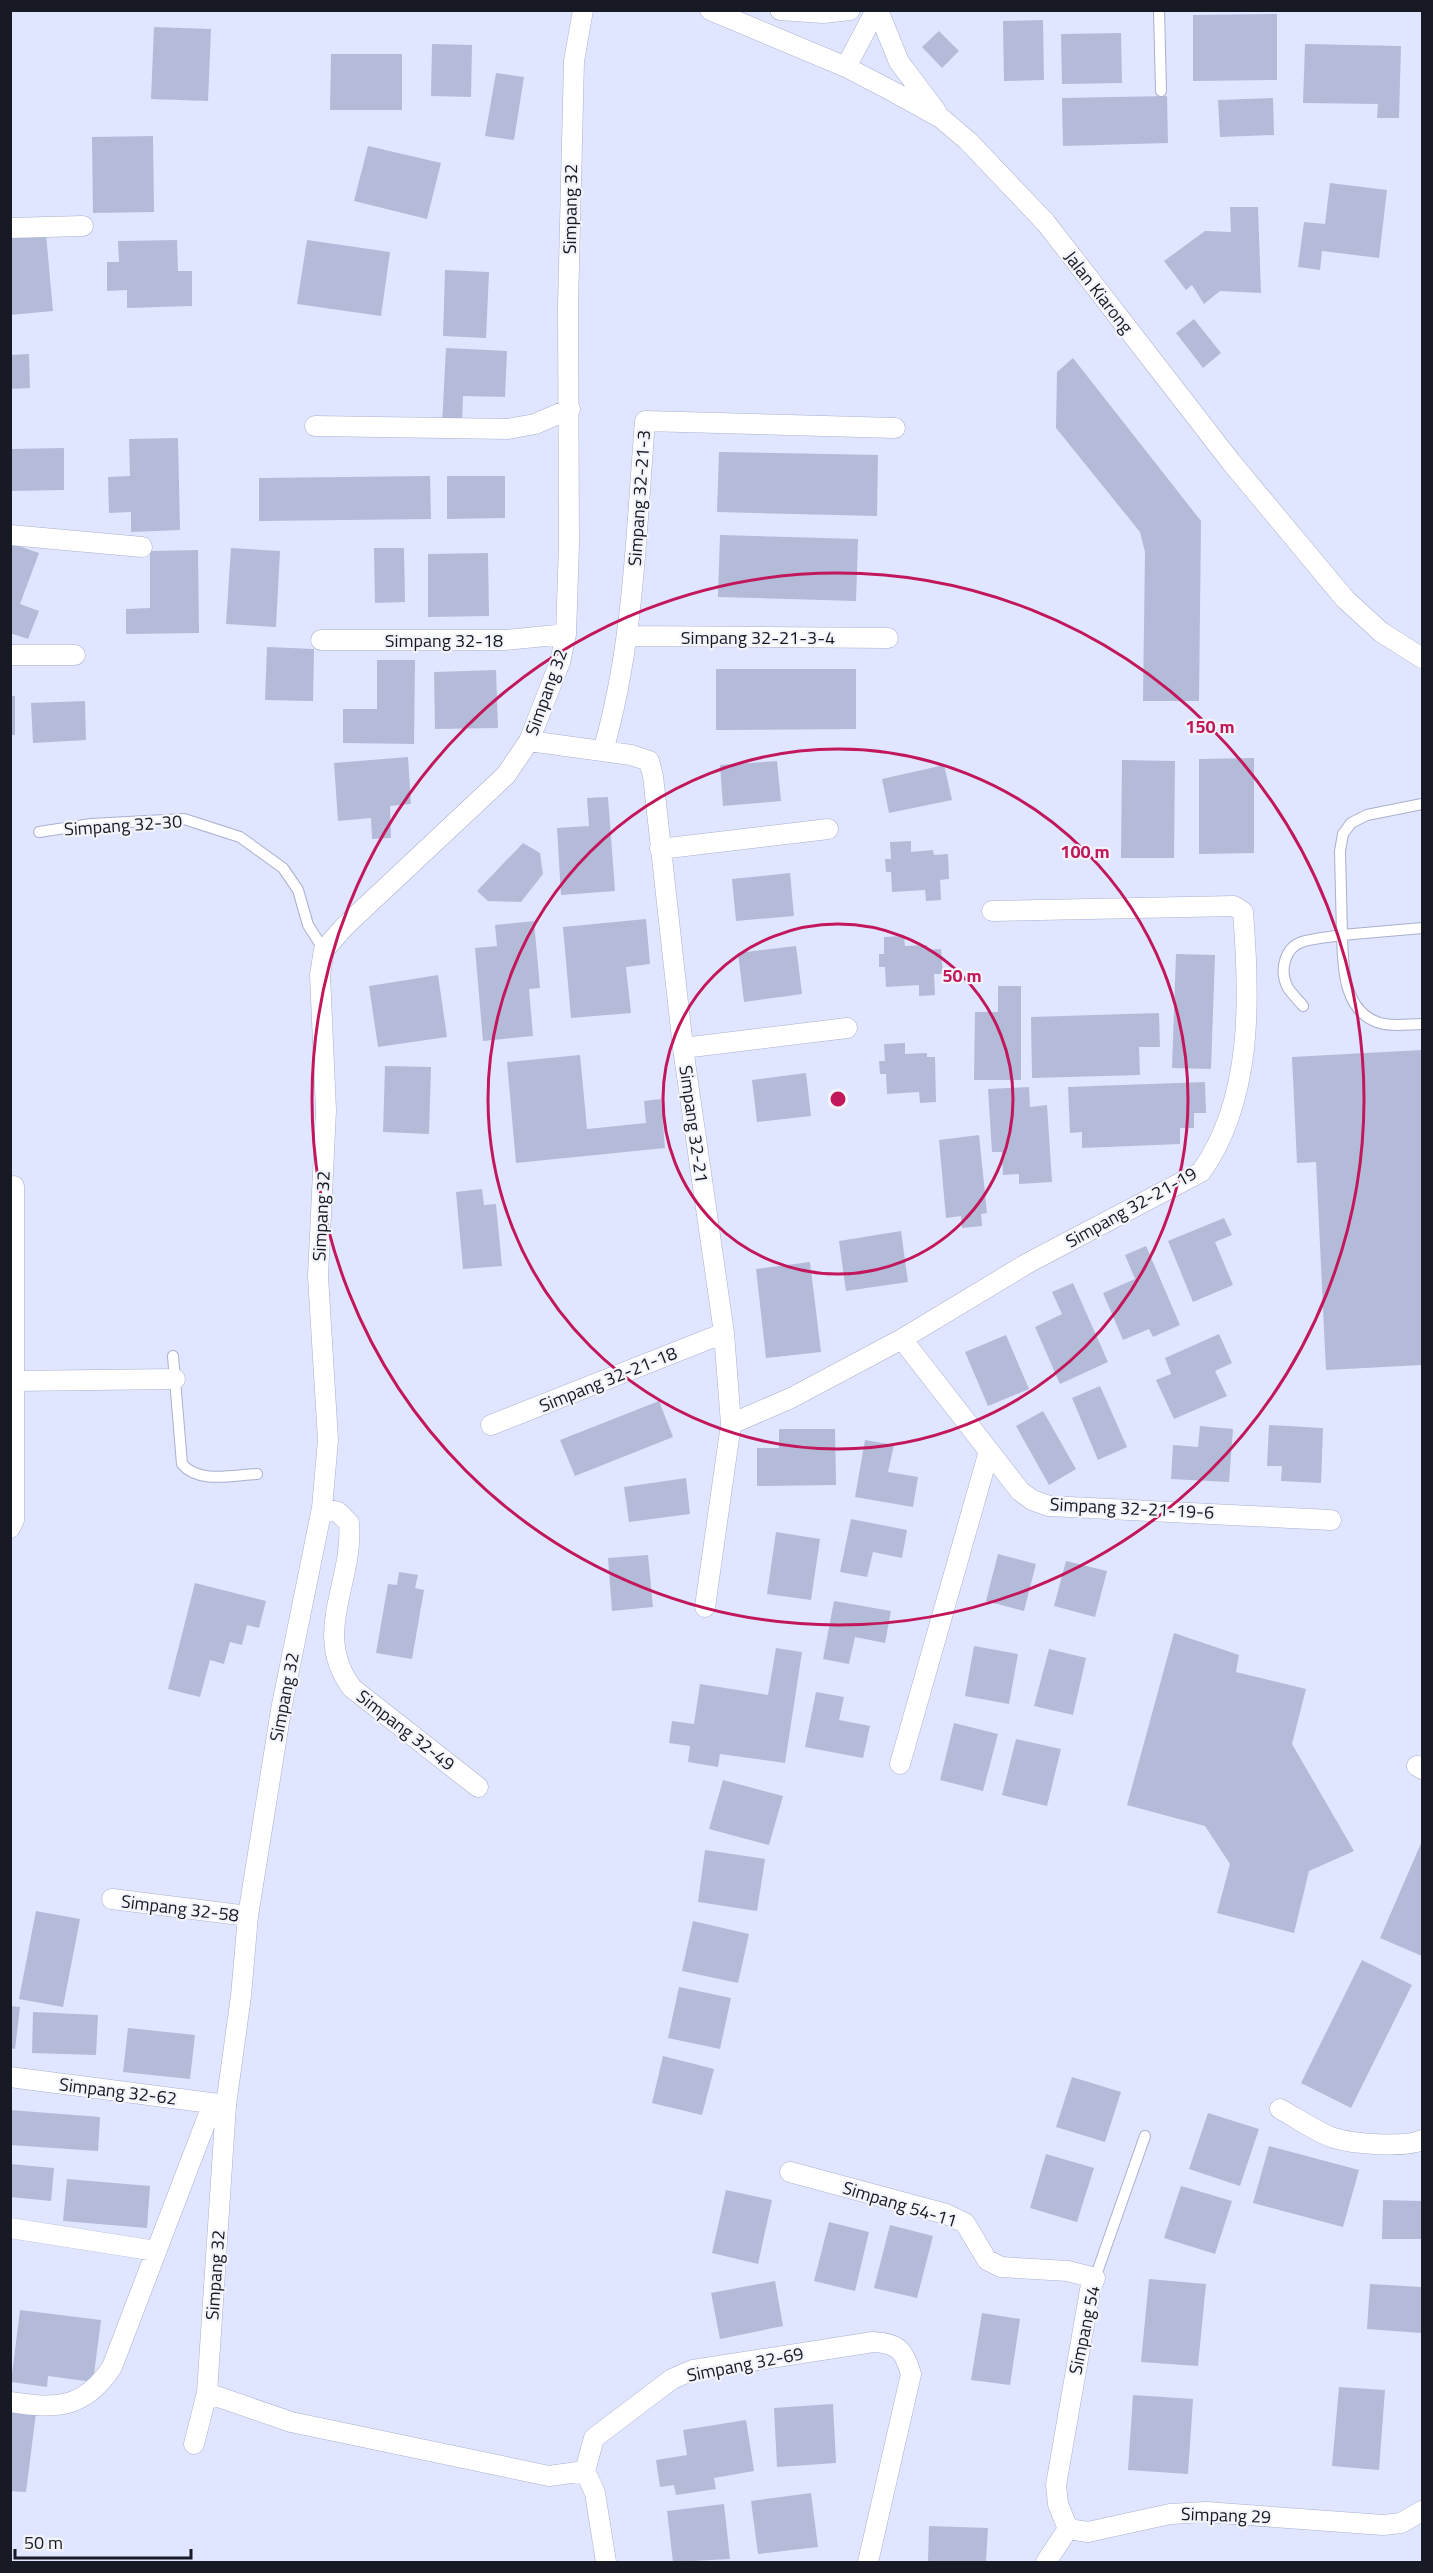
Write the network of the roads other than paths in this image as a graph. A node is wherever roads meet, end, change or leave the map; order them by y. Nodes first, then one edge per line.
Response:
1 (584, 10) edge
2 (710, 10) edge
3 (780, 10) edge
4 (850, 10) edge
5 (877, 10) edge
6 (1159, 10) edge
7 (846, 68) junction
8 (1161, 91) dead end
9 (941, 118) junction
10 (83, 226) dead end
11 (10, 228) edge
12 (570, 409) junction
13 (315, 426) dead end
14 (895, 428) dead end
15 (10, 535) edge
16 (142, 547) dead end
17 (566, 634) junction
18 (628, 636) junction
19 (888, 638) dead end
20 (321, 640) dead end
21 (10, 655) edge
22 (75, 656) dead end
23 (1422, 658) edge
24 (530, 741) junction
25 (603, 751) junction
26 (1422, 804) edge
27 (828, 830) dead end
28 (39, 832) dead end
29 (660, 849) junction
30 (992, 910) dead end
31 (1422, 928) edge
32 (1342, 935) junction
33 (324, 950) junction
34 (1303, 1006) dead end
35 (1422, 1023) edge
36 (847, 1028) dead end
37 (683, 1048) junction
38 (14, 1186) dead end
39 (724, 1333) junction
40 (903, 1339) junction
41 (173, 1356) dead end
42 (175, 1379) junction
43 (14, 1380) junction
44 (731, 1424) junction
45 (491, 1425) dead end
46 (989, 1451) junction
47 (257, 1474) dead end
48 (322, 1508) junction
49 (1331, 1520) dead end
50 (10, 1528) edge
51 (705, 1607) dead end
52 (900, 1764) dead end
53 (478, 1786) dead end
54 (112, 1899) dead end
55 (248, 1916) junction
56 (10, 2077) edge
57 (226, 2105) junction
58 (1280, 2109) dead end
59 (1144, 2136) dead end
60 (1422, 2140) edge
61 (790, 2172) dead end
62 (10, 2228) edge
63 (156, 2251) junction
64 (1095, 2278) junction
65 (207, 2393) junction
66 (10, 2402) edge
67 (194, 2444) dead end
68 (585, 2471) junction
69 (1422, 2511) edge
70 (1068, 2529) junction
71 (606, 2562) edge
72 (868, 2562) edge
73 (1046, 2562) edge

1 - 12 street, Simpang 32
2 - 7 street, Jalan Kiarong
3 - 4 street
5 - 7 street
5 - 9 street
6 - 8 lane
7 - 9 street, Jalan Kiarong
9 - 23 street, Jalan Kiarong
10 - 11 street
12 - 13 street
12 - 17 street, Simpang 32
14 - 18 street, Simpang 32-21-3
15 - 16 street
17 - 20 street, Simpang 32-18
17 - 24 street, Simpang 32
18 - 19 street, Simpang 32-21-3-4
18 - 25 street, Simpang 32-21-3
21 - 22 street
24 - 25 street, Simpang 32-21
24 - 33 street, Simpang 32
25 - 29 street, Simpang 32-21
26 - 32 lane
27 - 29 street
28 - 33 lane, Simpang 32-30
29 - 37 street, Simpang 32-21
30 - 40 street, Simpang 32-21-19
31 - 32 lane
32 - 34 lane
32 - 35 lane
33 - 48 street, Simpang 32
36 - 37 street
37 - 39 street, Simpang 32-21
38 - 43 street
39 - 44 street, Simpang 32-21
39 - 45 street, Simpang 32-21-18
40 - 44 street, Simpang 32-21-19
40 - 46 street, Simpang 32-21-19-6
41 - 42 lane
42 - 43 street
42 - 47 lane
43 - 50 street
44 - 51 street, Simpang 32-21
46 - 49 street, Simpang 32-21-19-6
46 - 52 street
48 - 53 street, Simpang 32-49
48 - 55 street, Simpang 32
54 - 55 street, Simpang 32-58
55 - 57 street, Simpang 32
56 - 57 street, Simpang 32-62
57 - 63 street
57 - 65 street, Simpang 32
58 - 60 street
59 - 64 lane, Simpang 54
61 - 64 street, Simpang 54-11
62 - 63 street
63 - 66 street
64 - 70 street, Simpang 54
65 - 67 street, Simpang 32
65 - 68 street
68 - 71 street
68 - 72 street, Simpang 32-69
69 - 70 street, Simpang 29
70 - 73 street

